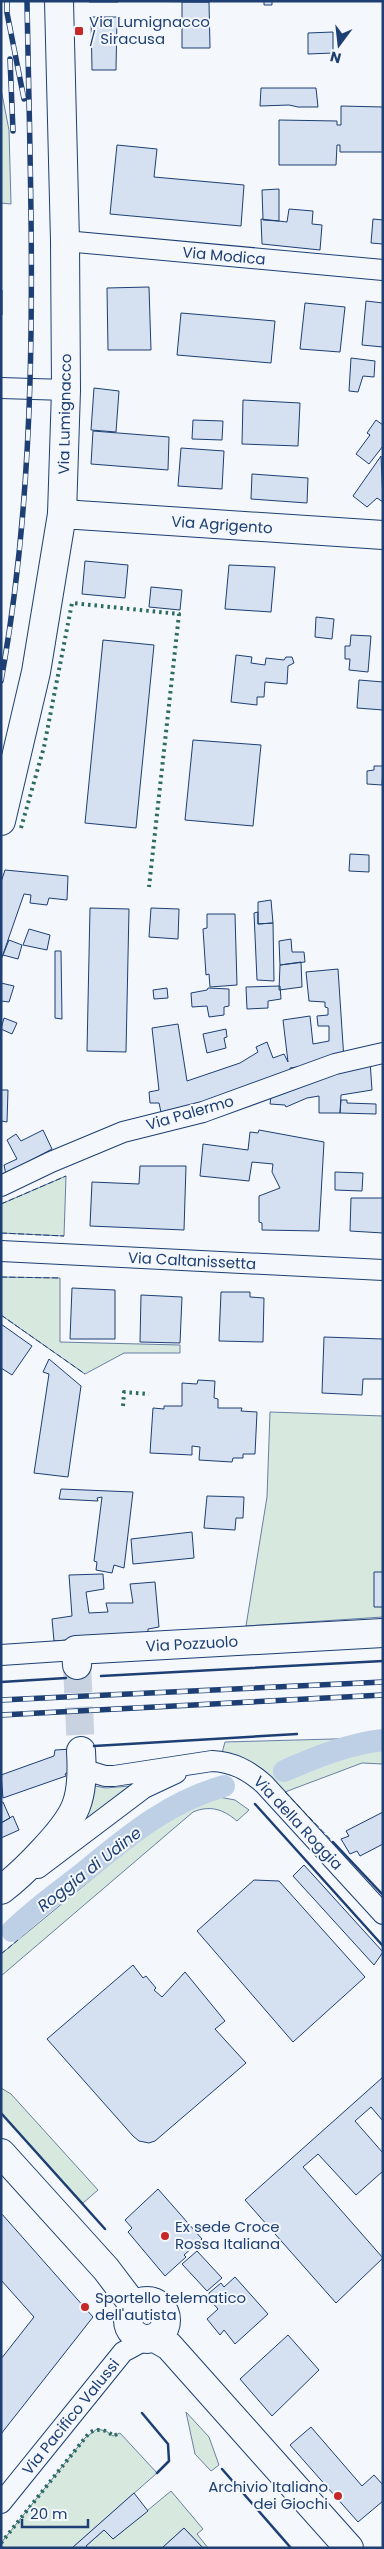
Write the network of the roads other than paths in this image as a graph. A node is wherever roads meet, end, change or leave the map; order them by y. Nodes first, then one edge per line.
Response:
1 (59, 1) edge
2 (66, 241) junction
3 (383, 270) edge
4 (1, 388) edge
5 (66, 390) junction
6 (62, 514) junction
7 (383, 535) edge
8 (1, 821) edge
9 (383, 1053) edge
10 (1, 1186) edge
11 (1, 1252) edge
12 (383, 1270) edge
13 (383, 1633) edge
14 (1, 1655) edge
15 (76, 1658) joint
16 (82, 1760) joint
17 (198, 1763) junction
18 (9, 1884) edge
19 (383, 1914) edge
20 (1, 2153) edge
21 (151, 2338) junction
22 (1, 2503) edge
23 (349, 2548) edge

1 - 2 main road, Via Lumignacco
2 - 3 street, Via Modica
2 - 5 main road, Via Lumignacco
4 - 5 street
5 - 6 main road, Via Lumignacco
6 - 7 main road, Via Agrigento
6 - 8 main road, Via Lumignacco
9 - 10 street, Via Palermo
11 - 12 street, Via Caltanissetta
13 - 15 main road, Via Pozzuolo
14 - 15 street, Via Pozzuolo
16 - 17 street, Via della Roggia
16 - 18 main road
17 - 18 street, Via della Roggia
17 - 19 street, Via della Roggia
20 - 21 main road
21 - 22 street, Via Pacifico Valussi
21 - 23 main road

